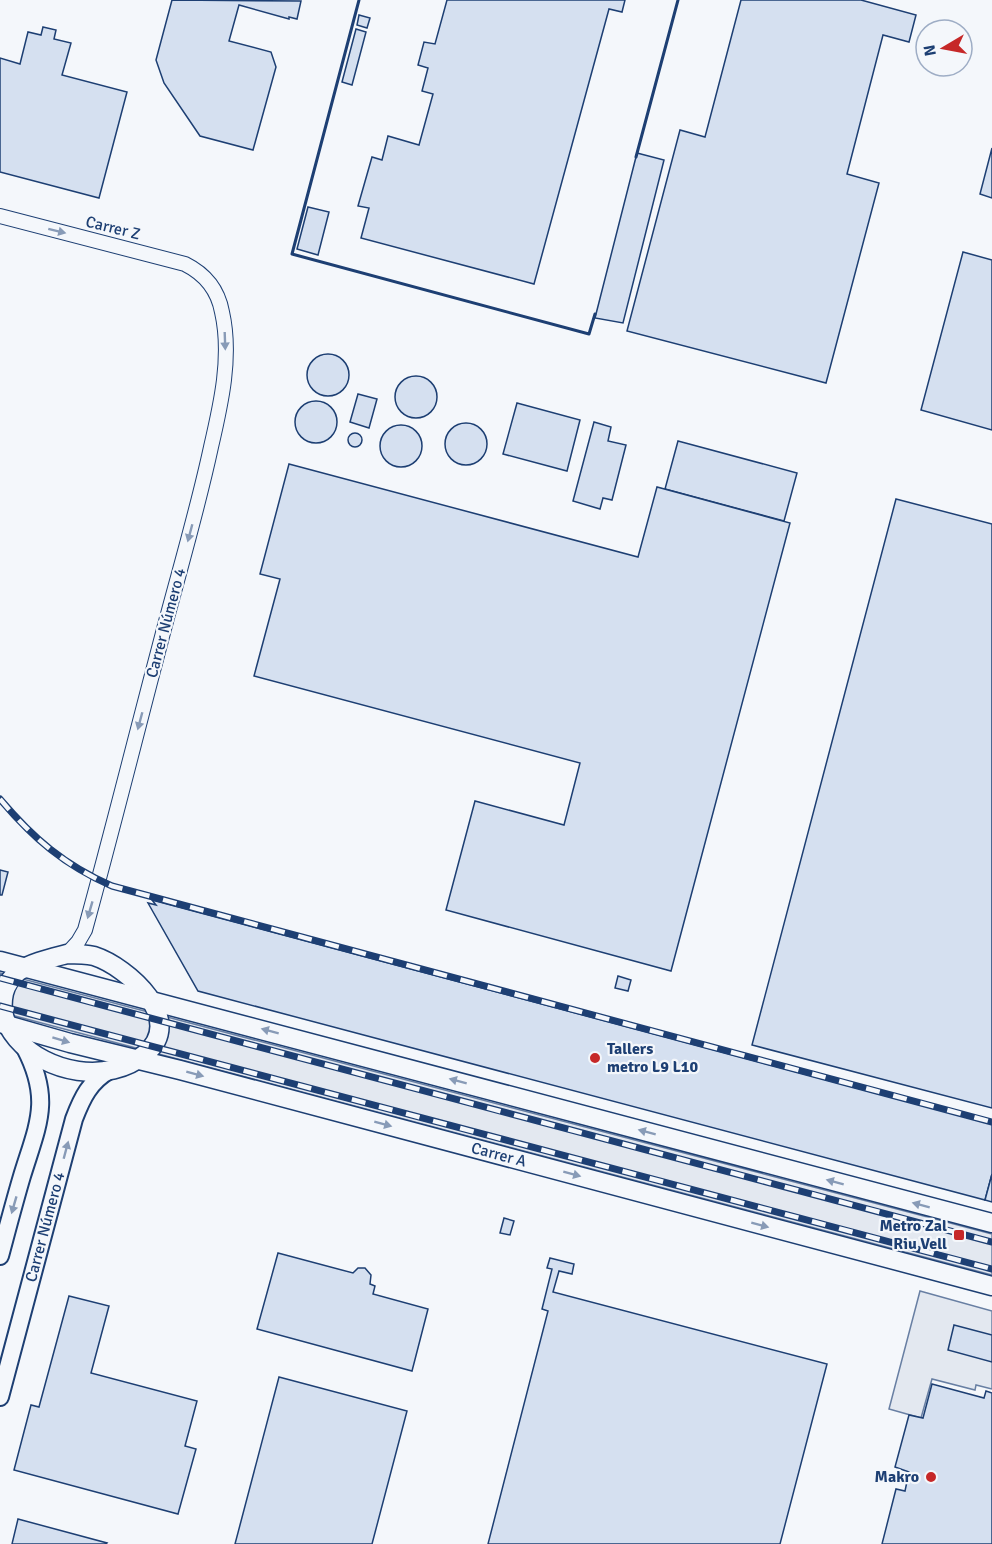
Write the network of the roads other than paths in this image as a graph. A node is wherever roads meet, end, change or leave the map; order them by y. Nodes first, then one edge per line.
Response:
1 (0, 216) edge
2 (212, 285) joint
3 (67, 954) junction
4 (0, 961) edge
5 (26, 968) junction
6 (151, 1000) junction
7 (3, 1023) edge
8 (25, 1048) junction
9 (138, 1060) junction
10 (110, 1070) junction
11 (992, 1224) edge
12 (0, 1256) edge
13 (992, 1287) edge
14 (13, 1349) junction
15 (0, 1364) edge
16 (0, 1397) edge

1 -> 2 street, Carrer Z
2 -> 3 street, Carrer Número 4
3 - 5 main road
3 - 6 main road
4 - 5 main road
5 - 6 main road
5 - 7 main road
6 - 9 main road
11 -> 6 main road
7 - 8 main road
7 -> 9 main road, Carrer A
8 - 10 main road
8 -> 12 street
9 - 10 main road
9 -> 13 main road, Carrer A
14 -> 10 street, Carrer Número 4
14 - 15 street
14 - 16 street, Carrer Número 4

